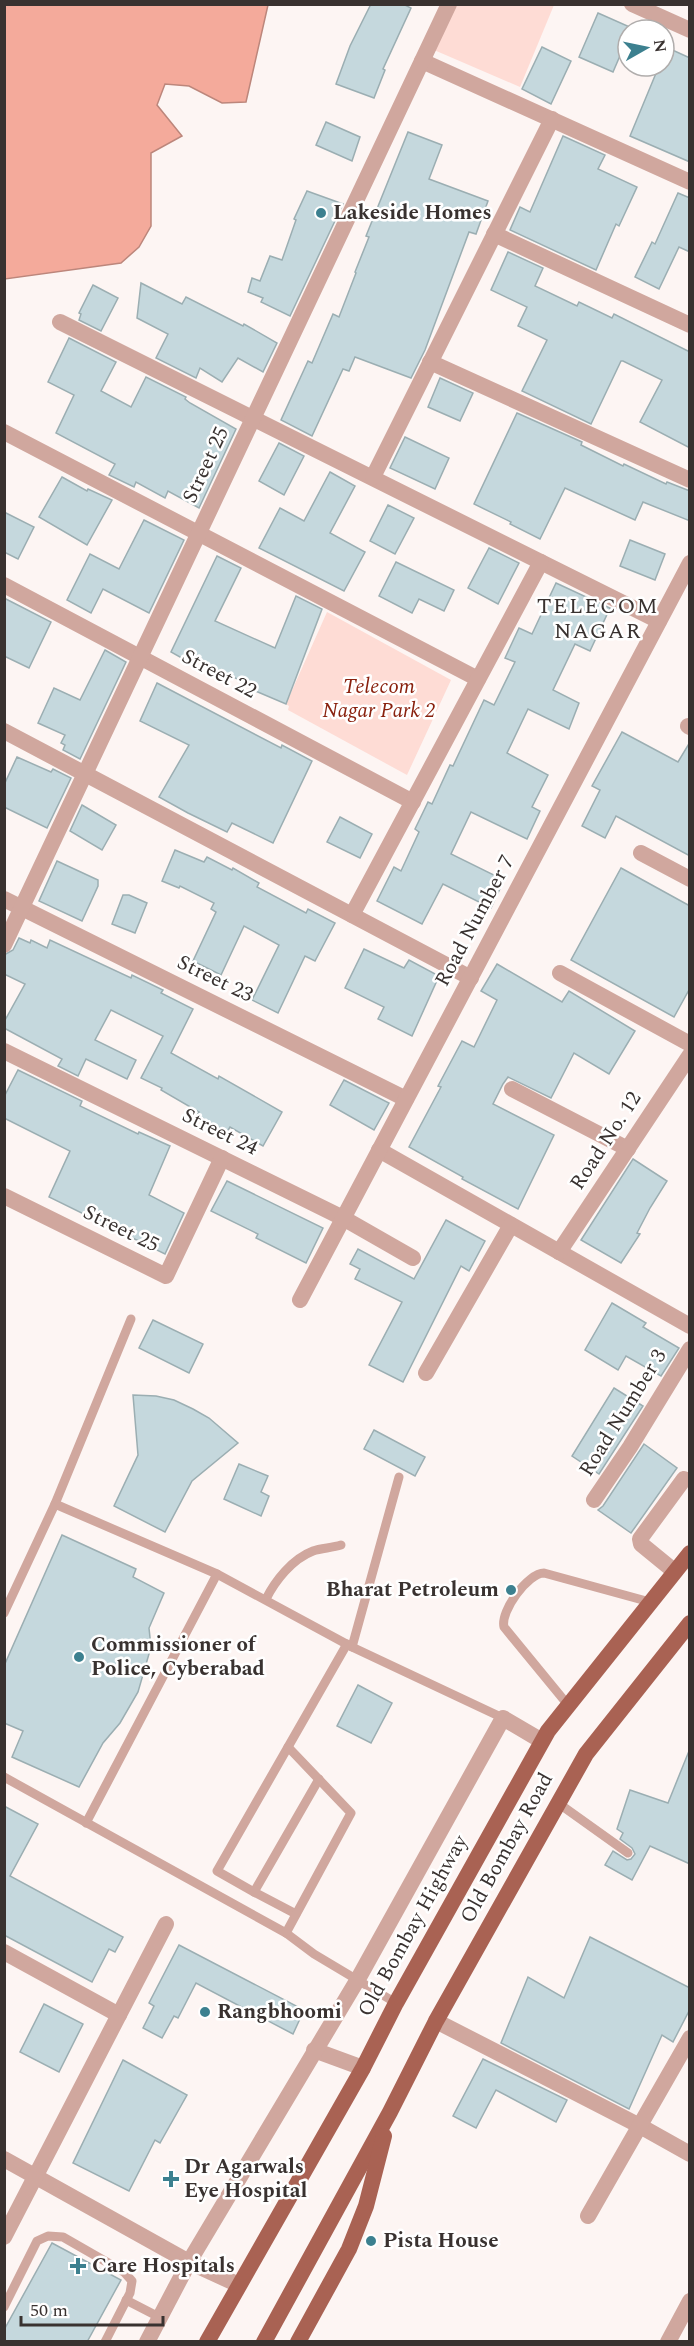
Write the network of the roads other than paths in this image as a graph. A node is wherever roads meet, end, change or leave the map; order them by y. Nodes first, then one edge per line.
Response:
1 (449, 4) edge
2 (633, 4) edge
3 (690, 30) edge
4 (422, 60) junction
5 (552, 119) junction
6 (690, 183) edge
7 (494, 234) junction
8 (60, 322) dead end
9 (690, 325) edge
10 (430, 362) junction
11 (254, 417) junction
12 (4, 432) edge
13 (373, 477) junction
14 (690, 480) edge
15 (199, 534) junction
16 (541, 562) junction
17 (690, 562) edge
18 (4, 585) edge
19 (659, 621) junction
20 (141, 657) junction
21 (478, 680) junction
22 (4, 731) edge
23 (85, 774) junction
24 (413, 802) junction
25 (641, 853) dead end
26 (690, 879) edge
27 (4, 899) edge
28 (22, 908) junction
29 (352, 915) junction
30 (4, 945) edge
31 (560, 973) dead end
32 (471, 978) junction
33 (690, 1044) edge
34 (4, 1051) edge
35 (690, 1055) edge
36 (512, 1089) dead end
37 (406, 1099) junction
38 (628, 1149) junction
39 (380, 1150) junction
40 (222, 1158) junction
41 (4, 1196) edge
42 (343, 1218) junction
43 (511, 1225) junction
44 (559, 1252) junction
45 (413, 1258) dead end
46 (300, 1300) dead end
47 (131, 1319) dead end
48 (690, 1326) edge
49 (690, 1349) edge
50 (426, 1373) dead end
51 (399, 1477) dead end
52 (684, 1479) dead end
53 (594, 1500) dead end
54 (55, 1504) junction
55 (341, 1545) dead end
56 (690, 1553) edge
57 (674, 1571) junction
58 (217, 1574) junction
59 (266, 1599) junction
60 (650, 1602) junction
61 (4, 1613) edge
62 (690, 1623) edge
63 (350, 1645) junction
64 (568, 1705) junction
65 (503, 1718) junction
66 (542, 1741) junction
67 (288, 1747) junction
68 (4, 1777) edge
69 (319, 1779) junction
70 (558, 1803) junction
71 (86, 1823) junction
72 (628, 1853) dead end
73 (254, 1892) junction
74 (296, 1914) junction
75 (166, 1924) dead end
76 (285, 1933) junction
77 (4, 1952) edge
78 (358, 1979) junction
79 (396, 2003) junction
80 (119, 2015) junction
81 (436, 2021) junction
82 (690, 2038) edge
83 (314, 2050) junction
84 (363, 2068) junction
85 (390, 2112) junction
86 (640, 2126) junction
87 (690, 2154) edge
88 (4, 2159) edge
89 (37, 2177) junction
90 (588, 2216) dead end
91 (4, 2237) edge
92 (189, 2262) junction
93 (239, 2285) junction
94 (126, 2300) junction
95 (690, 2301) edge
96 (4, 2307) edge
97 (159, 2317) junction
98 (105, 2342) edge
99 (147, 2342) edge
100 (207, 2342) edge
101 (264, 2342) edge
102 (298, 2342) edge
103 (668, 2342) edge

1 - 4 street, Street 25
2 - 3 street
4 - 5 street
4 - 11 street, Street 25
5 - 6 street
5 - 7 street
7 - 9 street
7 - 10 street
8 - 11 street
10 - 13 street
10 - 14 street
11 - 13 street
11 - 15 street, Street 25
12 - 15 street
13 - 16 street
15 - 20 street, Street 25
15 - 21 street
16 - 19 street
16 - 21 street
17 - 19 street, Road Number 7
18 - 20 street, Street 22
19 - 32 street, Road Number 7
20 - 23 street, Street 25
20 - 24 street, Street 22
21 - 24 street
22 - 23 street
23 - 28 street, Street 25
23 - 29 street
24 - 29 street
25 - 26 street
27 - 28 street, Street 23
28 - 30 street, Street 25
28 - 37 street, Street 23
29 - 32 street
31 - 33 street
32 - 37 street, Road Number 7
34 - 40 street, Street 24
35 - 38 street, Road No. 12
36 - 38 street
37 - 39 street, Road Number 7
38 - 44 street, Road No. 12
39 - 42 street, Road Number 7
39 - 43 street
40 - 41 street, Street 25
40 - 42 street, Street 24
42 - 45 street, Street 24
42 - 46 street, Road Number 7
43 - 44 street
43 - 50 street
44 - 48 street
47 - 54 lane
49 - 53 street, Road Number 3
51 - 63 lane
52 - 57 street
54 - 58 lane
54 - 61 lane
55 - 59 lane
56 - 57 main road, Old Bombay Highway
57 - 60 main road, Old Bombay Highway
58 - 59 lane
58 - 71 lane
59 - 63 lane
60 - 64 main road, Old Bombay Highway
60 - 64 lane
62 - 70 main road, Old Bombay Road
63 - 65 lane
63 - 67 lane
64 - 66 main road, Old Bombay Highway
65 - 66 street
65 - 78 street
66 - 79 main road, Old Bombay Highway
67 - 69 lane
67 - 73 lane
68 - 71 lane
69 - 73 lane
69 - 74 lane
70 - 72 lane
70 - 81 main road, Old Bombay Road
71 - 76 lane
73 - 74 lane
74 - 76 lane
75 - 80 street
76 - 78 lane
77 - 80 street
78 - 79 lane
78 - 83 street
79 - 84 main road, Old Bombay Highway
80 - 89 street
81 - 85 main road, Old Bombay Road
81 - 86 street
82 - 86 street
83 - 84 street
83 - 92 street
84 - 93 main road, Old Bombay Highway
85 - 101 main road
85 - 102 main road
86 - 87 street
86 - 90 street
88 - 89 street
89 - 91 street
89 - 92 street
92 - 93 street
92 - 97 street
93 - 100 main road, Old Bombay Highway
94 - 96 lane
94 - 97 lane
94 - 98 lane
95 - 103 street
97 - 99 street

